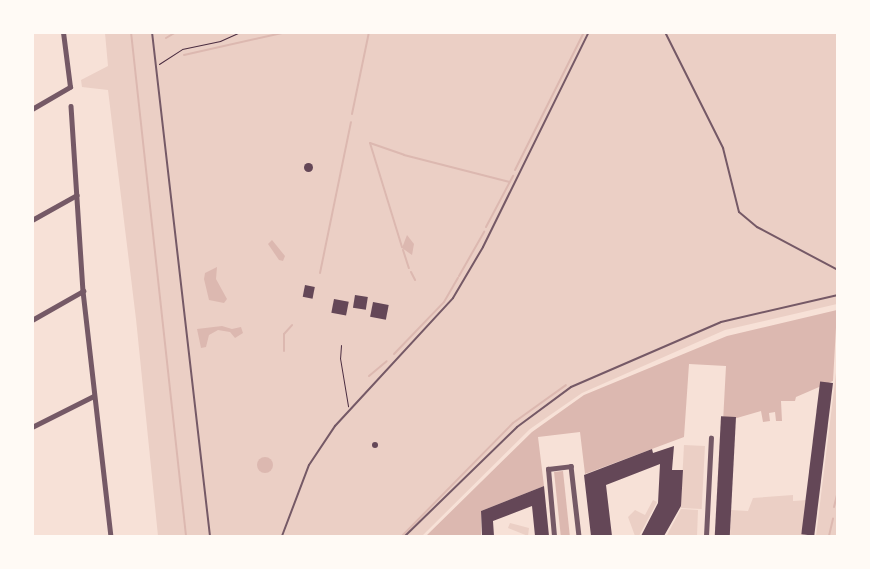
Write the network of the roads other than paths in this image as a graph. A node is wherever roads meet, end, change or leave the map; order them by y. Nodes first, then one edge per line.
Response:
1 (63, 32) edge
2 (152, 32) edge
3 (589, 32) edge
4 (665, 32) edge
5 (71, 106) dead end
6 (32, 109) edge
7 (77, 195) junction
8 (32, 220) edge
9 (838, 270) edge
10 (83, 290) junction
11 (838, 295) edge
12 (32, 320) edge
13 (94, 396) junction
14 (32, 427) edge
15 (711, 438) dead end
16 (112, 536) edge
17 (210, 536) edge
18 (282, 536) edge
19 (405, 536) edge
20 (554, 536) edge
21 (580, 536) edge
22 (706, 536) edge

1 - 6 street
2 - 17 lane
3 - 18 lane
4 - 9 lane
5 - 7 street
7 - 8 street
7 - 10 street
10 - 12 street
10 - 13 street
11 - 19 lane
13 - 14 street
13 - 16 street
15 - 22 street
20 - 21 street

